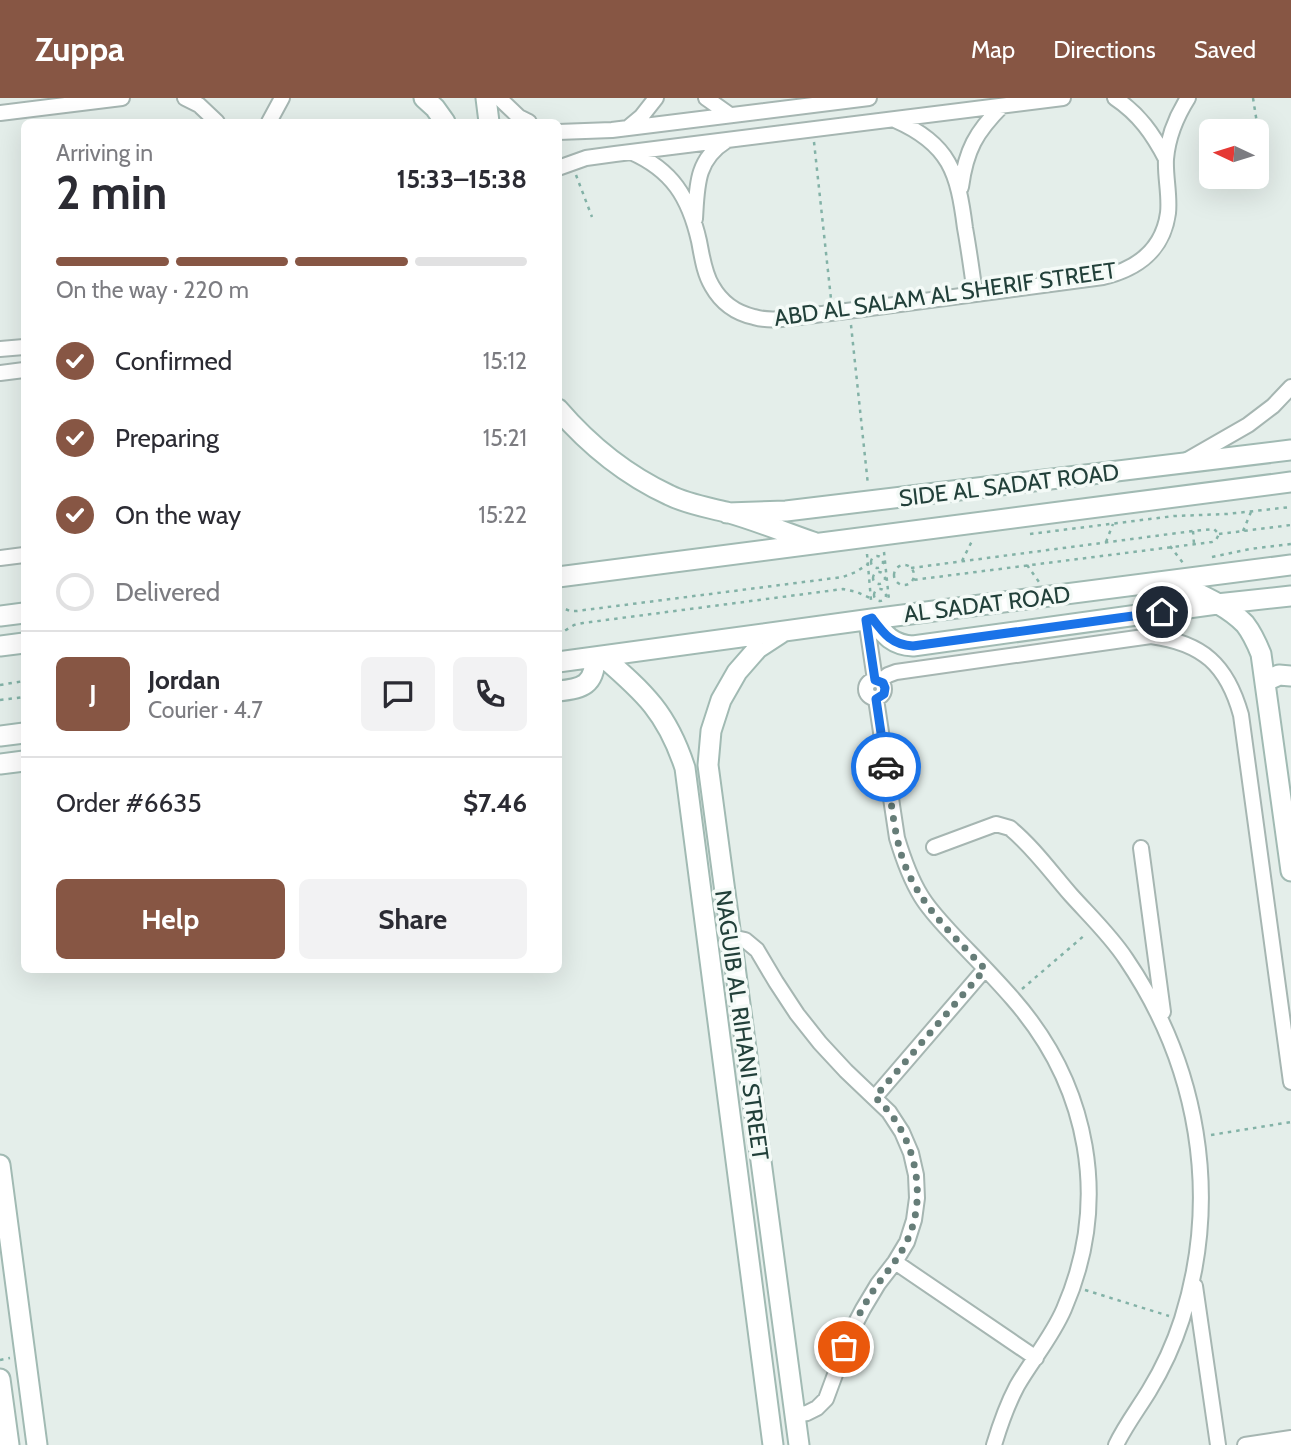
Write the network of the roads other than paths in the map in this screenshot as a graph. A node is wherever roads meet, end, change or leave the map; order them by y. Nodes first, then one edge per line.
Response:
1 (122, 98) edge
2 (185, 98) edge
3 (282, 98) edge
4 (424, 98) edge
5 (446, 98) edge
6 (486, 98) edge
7 (499, 98) edge
8 (656, 98) edge
9 (706, 98) edge
10 (869, 98) edge
11 (1063, 98) edge
12 (1115, 98) edge
13 (1188, 98) edge
14 (1002, 106) junction
15 (0, 113) edge
16 (730, 115) junction
17 (214, 119) edge
18 (271, 119) edge
19 (444, 119) edge
20 (447, 119) edge
21 (489, 119) edge
22 (523, 119) edge
23 (894, 119) junction
24 (692, 120) junction
25 (627, 128) junction
26 (612, 130) junction
27 (562, 132) edge
28 (728, 140) junction
29 (694, 144) junction
30 (631, 152) junction
31 (615, 154) junction
32 (1166, 159) junction
33 (565, 165) edge
34 (960, 191) junction
35 (695, 223) junction
36 (975, 294) junction
37 (21, 346) edge
38 (0, 349) edge
39 (21, 370) edge
40 (0, 373) edge
41 (1291, 387) edge
42 (562, 413) edge
43 (1291, 450) edge
44 (1177, 465) junction
45 (1291, 482) edge
46 (727, 513) junction
47 (820, 544) junction
48 (21, 555) edge
49 (0, 558) edge
50 (1291, 565) edge
51 (562, 576) edge
52 (1172, 580) junction
53 (1291, 596) edge
54 (1217, 604) junction
55 (21, 613) edge
56 (870, 615) junction
57 (0, 616) edge
58 (783, 631) junction
59 (21, 643) edge
60 (0, 646) edge
61 (599, 657) junction
62 (562, 662) edge
63 (1291, 676) edge
64 (878, 681) junction
65 (1266, 681) junction
66 (562, 691) edge
67 (21, 733) edge
68 (0, 736) edge
69 (21, 761) edge
70 (0, 764) edge
71 (708, 765) junction
72 (685, 768) junction
73 (934, 847) dead end
74 (1141, 848) dead end
75 (1291, 872) edge
76 (731, 937) junction
77 (1140, 954) junction
78 (985, 969) junction
79 (1164, 1024) junction
80 (1291, 1082) edge
81 (875, 1097) junction
82 (0, 1165) edge
83 (4, 1231) edge
84 (895, 1262) junction
85 (1193, 1274) junction
86 (1182, 1320) junction
87 (1200, 1320) junction
88 (786, 1353) junction
89 (761, 1356) junction
90 (1036, 1358) junction
91 (0, 1379) edge
92 (795, 1415) junction
93 (1291, 1438) edge
94 (9, 1445) edge
95 (37, 1445) edge
96 (773, 1445) edge
97 (799, 1445) edge
98 (994, 1445) edge
99 (1116, 1445) edge
100 (1218, 1445) edge
101 (1245, 1445) edge

1 - 15 street
2 - 17 street
3 - 18 street
4 - 19 street
5 - 20 street
6 - 21 street
7 - 22 street
8 - 25 street
9 - 16 street
10 - 16 street
11 - 14 street
12 - 32 street, ABD AL SALAM AL SHERIF STREET
13 - 32 street, ABD AL SALAM AL SHERIF STREET
14 - 23 street
14 - 34 street
16 - 24 street
23 - 28 street
23 - 34 street
24 - 25 street
24 - 29 street
25 - 26 street
26 - 27 street
26 - 31 street
28 - 29 street
28 - 35 street, ABD AL SALAM AL SHERIF STREET
29 - 30 street
30 - 31 street
30 - 35 street, ABD AL SALAM AL SHERIF STREET
31 - 33 street
32 - 36 street, ABD AL SALAM AL SHERIF STREET
34 - 36 street
35 - 36 street, ABD AL SALAM AL SHERIF STREET
37 - 38 street
39 - 40 street
41 - 44 street
42 - 46 street
43 - 44 street, SIDE AL SADAT ROAD
44 - 46 street, SIDE AL SADAT ROAD
45 - 47 street
46 - 47 street
47 - 51 street
48 - 49 street
50 - 52 street, AL SADAT ROAD
52 - 54 street
52 - 56 street, AL SADAT ROAD
53 - 54 street
54 - 56 street
54 - 65 street
55 - 57 street
56 - 58 street, AL SADAT ROAD
56 - 64 street
58 - 61 street, AL SADAT ROAD
58 - 71 street, NAGUIB AL RIHANI STREET
59 - 60 street
61 - 62 street, AL SADAT ROAD
61 - 66 street
61 - 72 street, NAGUIB AL RIHANI STREET
63 - 65 street
64 - 78 street
64 - 80 street
65 - 75 street
67 - 68 street
69 - 70 street
71 - 72 street
71 - 76 street, NAGUIB AL RIHANI STREET
72 - 89 street, NAGUIB AL RIHANI STREET
73 - 77 street
74 - 77 street
76 - 81 street
76 - 88 street, NAGUIB AL RIHANI STREET
77 - 79 street
77 - 79 street
78 - 81 street
78 - 90 street
79 - 85 street
81 - 84 street
82 - 83 street
83 - 95 street
84 - 90 street
84 - 92 street
85 - 86 street
85 - 87 street
86 - 87 street
86 - 99 street
87 - 100 street
88 - 89 street
88 - 92 street, NAGUIB AL RIHANI STREET
89 - 96 street, NAGUIB AL RIHANI STREET
90 - 98 street
91 - 94 street
92 - 97 street, NAGUIB AL RIHANI STREET
93 - 101 street

